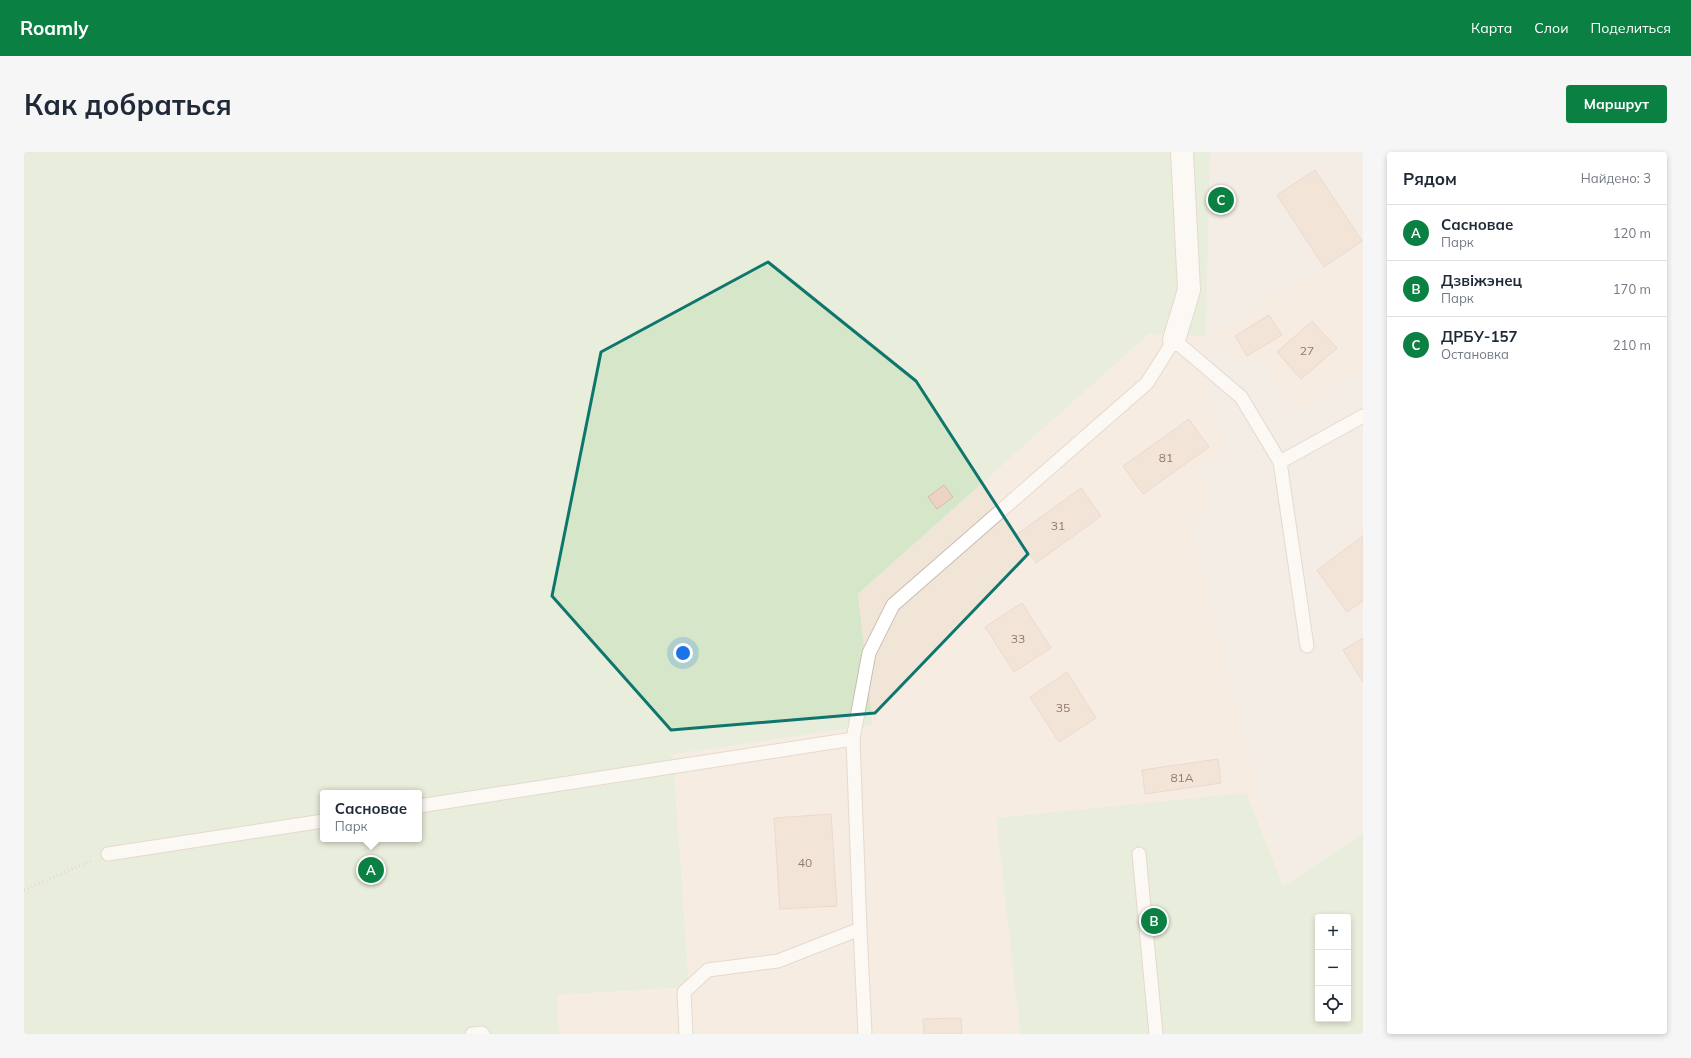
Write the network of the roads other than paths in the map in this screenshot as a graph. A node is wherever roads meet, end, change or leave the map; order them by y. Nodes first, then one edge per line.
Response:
1 (1182, 152) edge
2 (1174, 340) junction
3 (1363, 416) edge
4 (1280, 462) junction
5 (1307, 646) dead end
6 (853, 739) junction
7 (422, 806) edge
8 (320, 821) edge
9 (108, 854) road end
10 (1139, 854) dead end
11 (860, 929) junction
12 (472, 1034) edge
13 (483, 1034) edge
14 (686, 1034) edge
15 (866, 1034) edge
16 (1156, 1034) edge

1 - 2 street
2 - 4 lane
2 - 6 lane
3 - 4 lane
4 - 5 lane
6 - 7 lane
6 - 11 lane
8 - 9 lane
10 - 16 lane
11 - 14 lane
11 - 15 lane
12 - 13 lane

